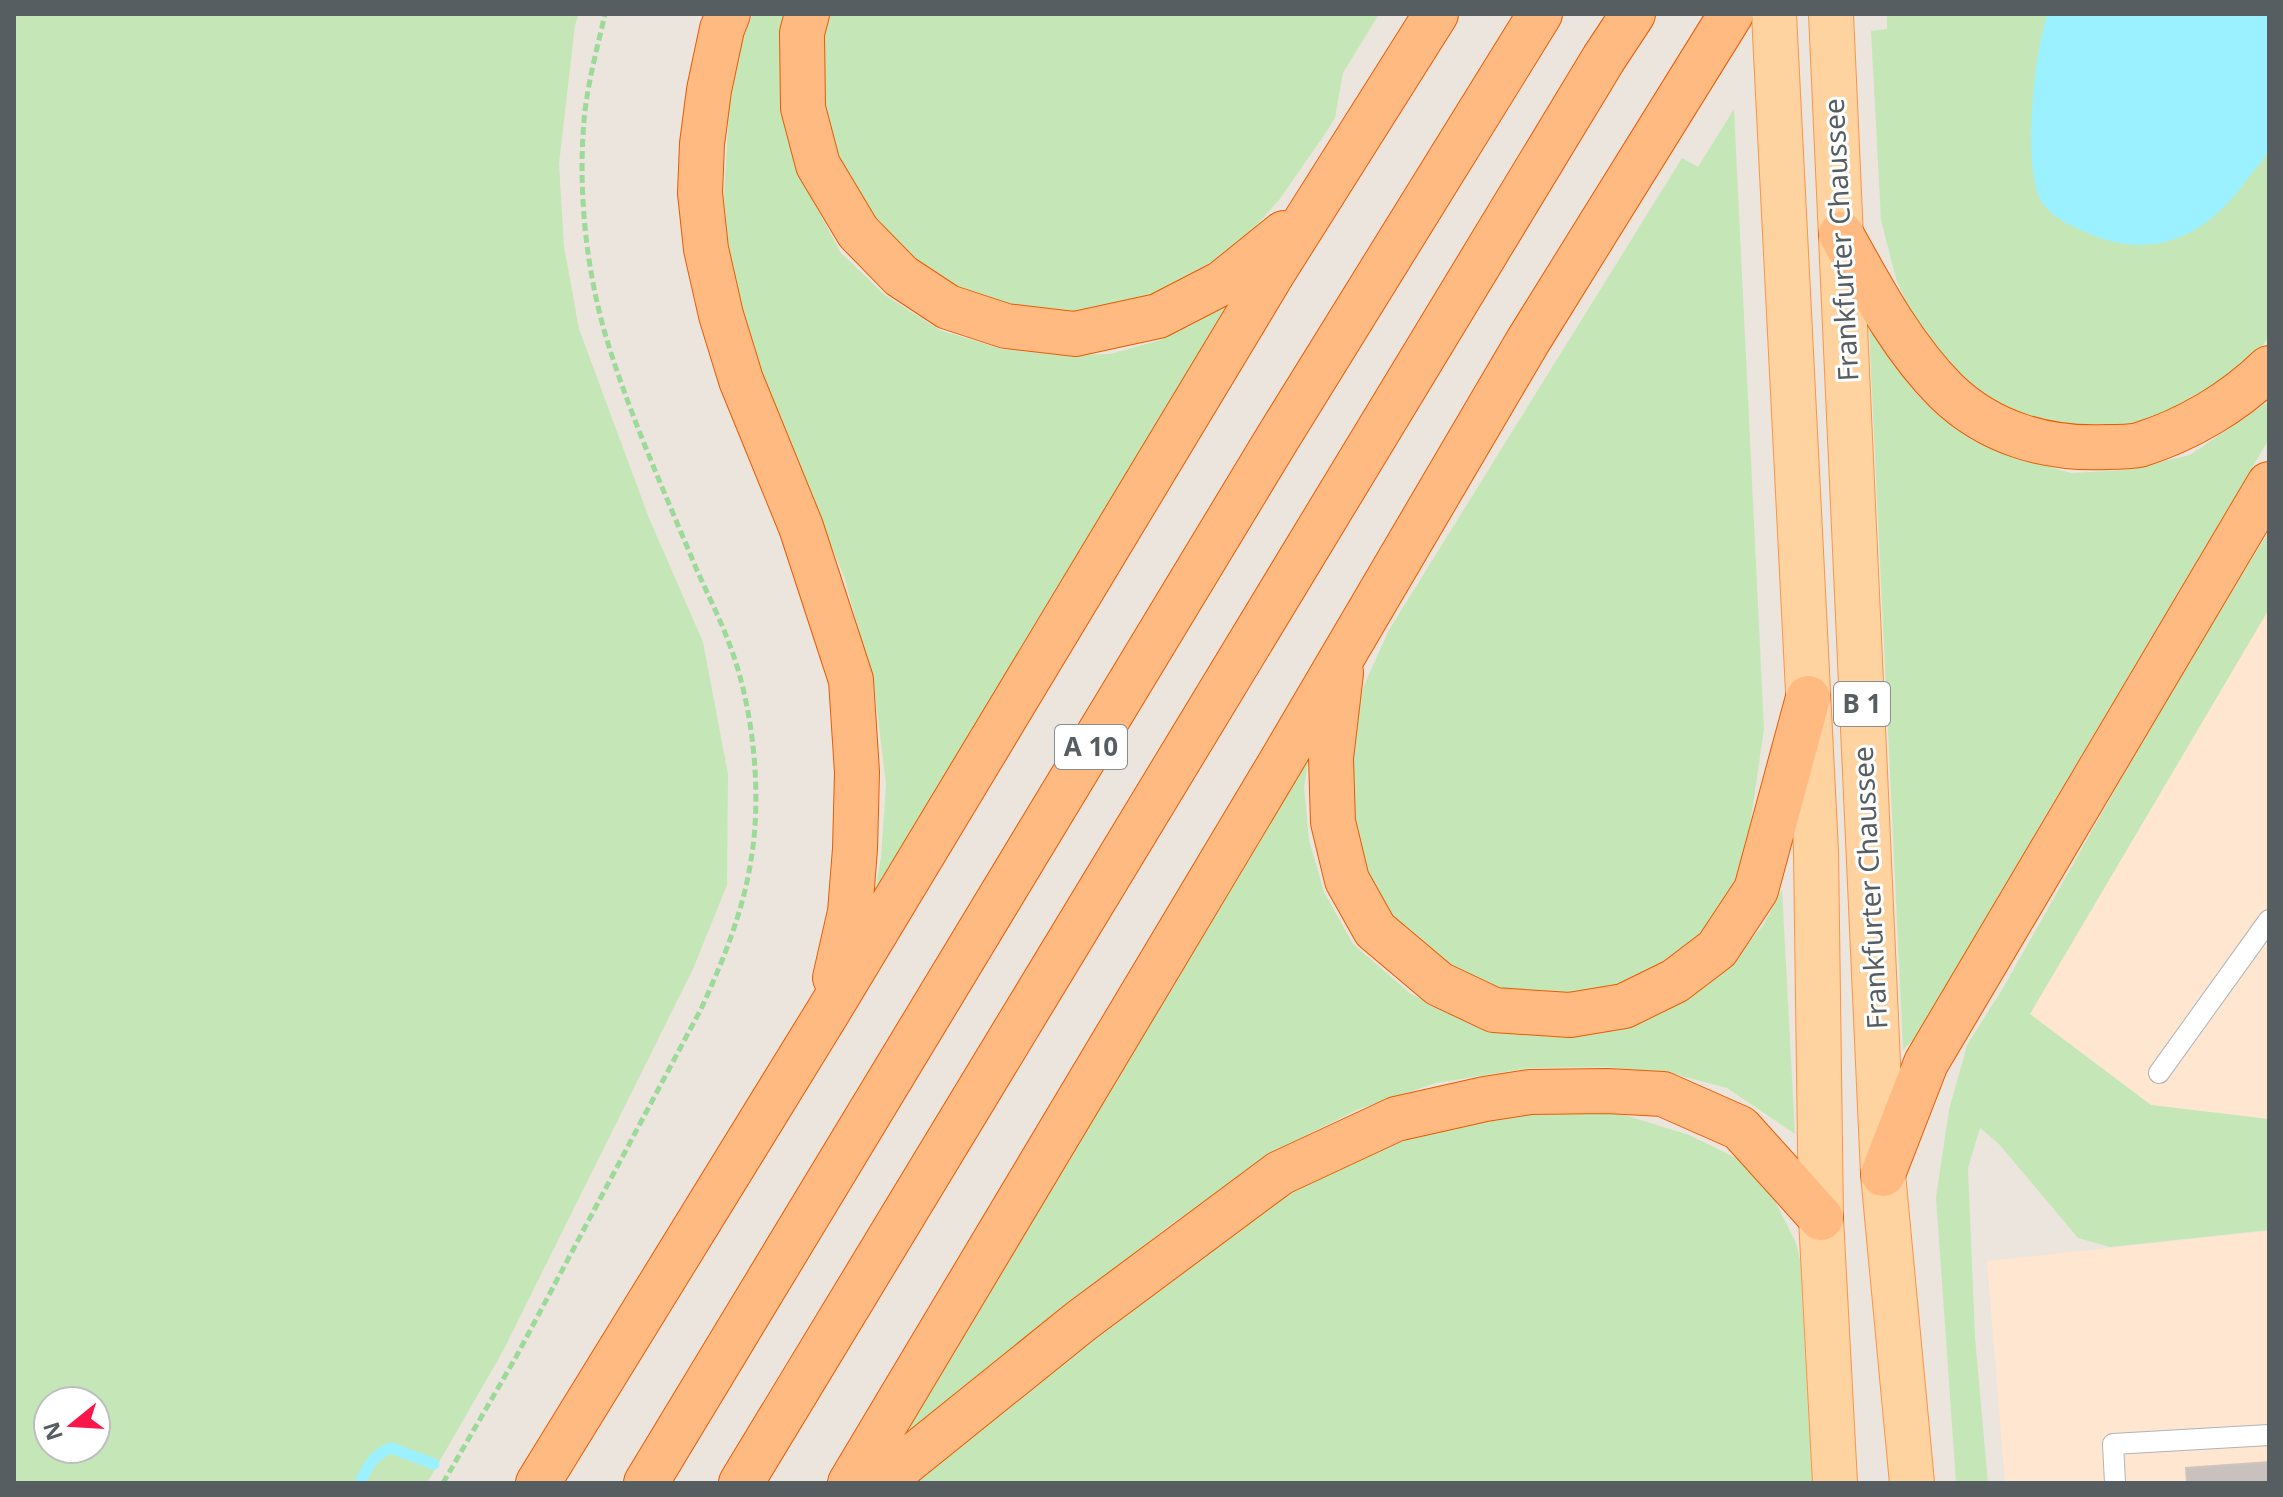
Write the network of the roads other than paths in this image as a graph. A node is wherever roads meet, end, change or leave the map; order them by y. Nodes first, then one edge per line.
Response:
1 (728, 14) edge
2 (807, 14) edge
3 (1436, 14) edge
4 (1540, 14) edge
5 (1633, 14) edge
6 (1731, 14) edge
7 (1774, 14) edge
8 (1832, 33) edge
9 (1316, 205) junction
10 (1841, 234) junction
11 (2269, 368) edge
12 (2269, 484) edge
13 (1343, 654) junction
14 (1808, 698) junction
15 (2269, 920) edge
16 (826, 1015) junction
17 (2159, 1073) dead end
18 (1883, 1174) junction
19 (1821, 1218) junction
20 (2269, 1435) edge
21 (538, 1483) edge
22 (646, 1483) edge
23 (741, 1483) edge
24 (850, 1483) edge
25 (880, 1483) edge
26 (1835, 1483) edge
27 (1912, 1483) edge
28 (2115, 1483) edge

1 - 16 highway
2 - 9 highway
3 - 9 highway
4 - 22 highway, A 10
5 - 23 highway, A 10
6 - 13 highway
7 - 14 main road, Frankfurter Chaussee / B 1
8 - 10 main road, Frankfurter Chaussee / B 1
9 - 16 highway
10 - 11 highway
10 - 18 main road, Frankfurter Chaussee / B 1
12 - 18 highway
13 - 14 highway
13 - 24 highway
14 - 19 main road, Frankfurter Chaussee / B 1
15 - 17 lane
16 - 21 highway
18 - 27 main road, Frankfurter Chaussee / B 1
19 - 25 highway
19 - 26 main road, Frankfurter Chaussee / B 1
20 - 28 lane

